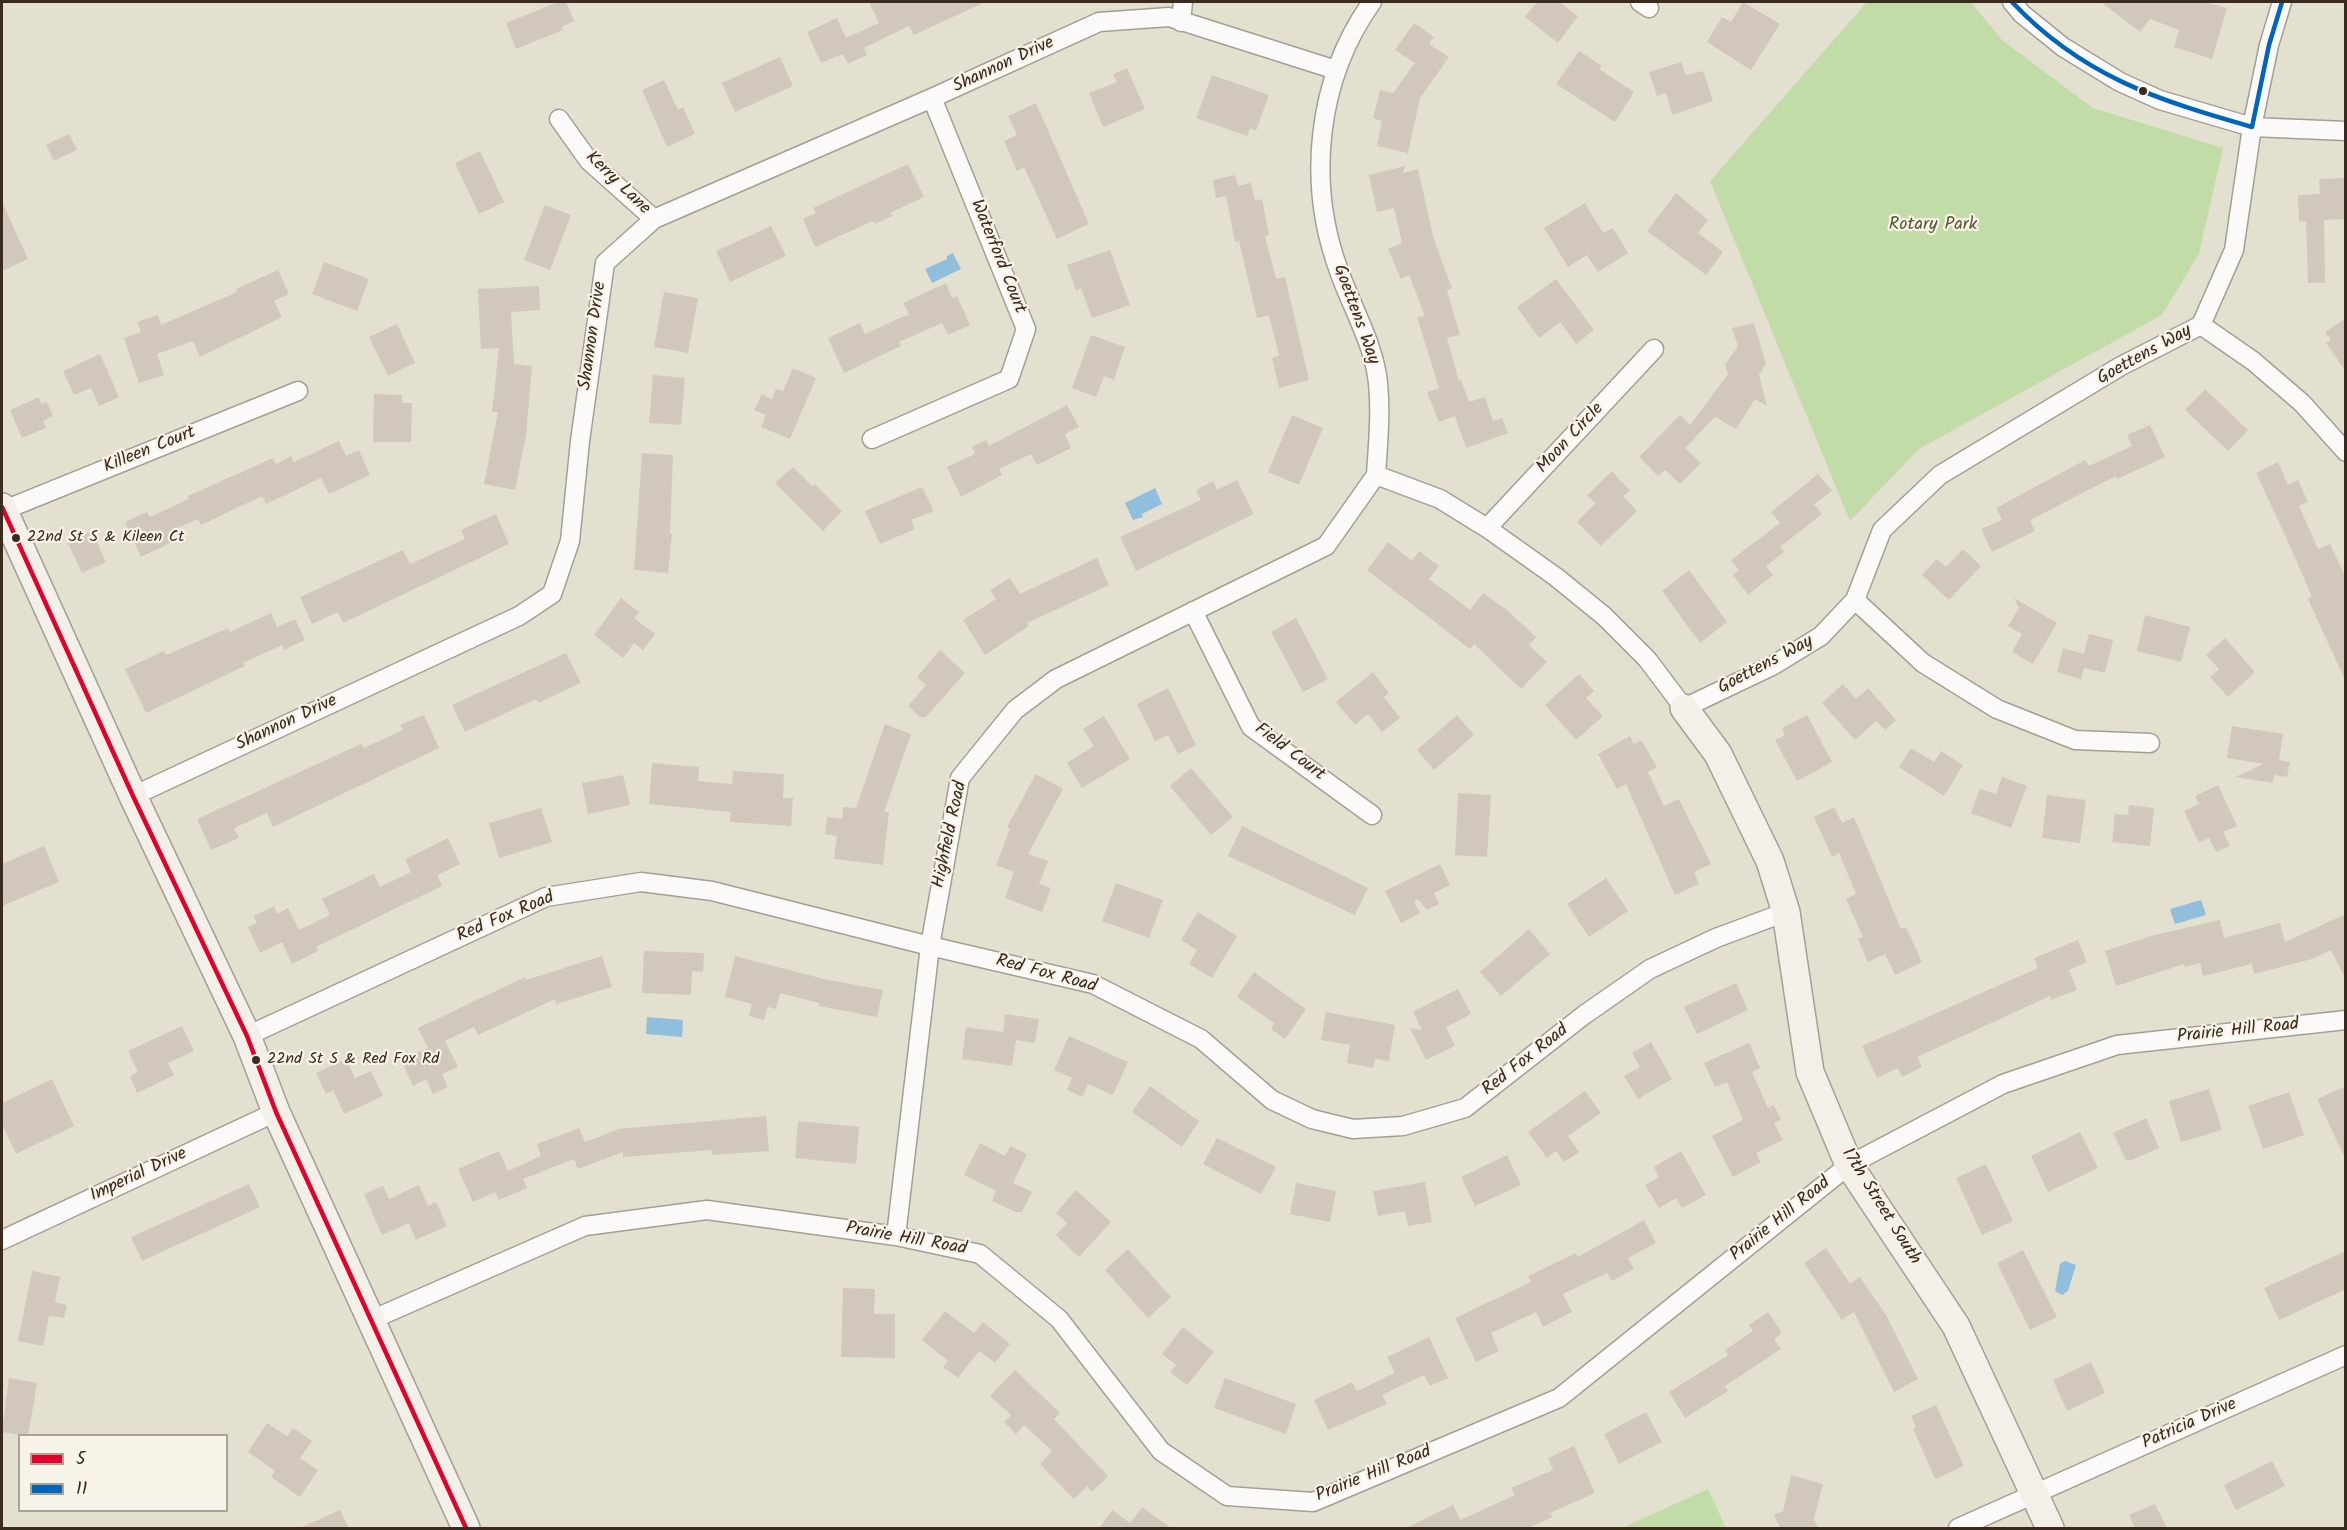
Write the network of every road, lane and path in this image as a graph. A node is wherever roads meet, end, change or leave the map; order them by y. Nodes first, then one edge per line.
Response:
1 (1183, 2) edge
2 (1372, 2) edge
3 (2012, 2) edge
4 (2282, 2) edge
5 (1181, 22) junction
6 (1336, 70) junction
7 (932, 98) junction
8 (559, 120) dead end
9 (2252, 127) junction
10 (2346, 131) edge
11 (654, 219) junction
12 (2201, 325) junction
13 (1654, 349) dead end
14 (298, 391) dead end
15 (872, 439) dead end
16 (2346, 452) edge
17 (1376, 475) junction
18 (2, 509) edge
19 (1487, 528) junction
20 (1855, 600) junction
21 (1193, 611) junction
22 (1684, 708) junction
23 (2150, 743) dead end
24 (133, 796) junction
25 (1372, 815) dead end
26 (1786, 912) junction
27 (930, 946) junction
28 (2346, 1020) edge
29 (247, 1036) junction
30 (276, 1112) junction
31 (1849, 1165) junction
32 (896, 1236) junction
33 (2, 1240) edge
34 (371, 1320) junction
35 (2346, 1355) edge
36 (2035, 1495) junction
37 (466, 1528) edge
38 (1958, 1528) edge
39 (2050, 1528) edge

1 - 5 street
2 - 6 street, Goettens Way
3 - 9 street
4 - 9 street, Goettens Way
5 - 6 street, Shannon Drive
5 - 7 street, Shannon Drive
6 - 17 street, Goettens Way
7 - 11 street, Shannon Drive
7 - 15 street, Waterford Court
8 - 11 street, Kerry Lane
9 - 10 street
9 - 12 street, Goettens Way
11 - 24 street, Shannon Drive
12 - 16 street
12 - 20 street, Goettens Way
13 - 19 street, Moon Circle
14 - 18 street, Killeen Court
17 - 19 street
17 - 21 street, Highfield Road
18 - 24 street
19 - 22 street
20 - 22 street, Goettens Way
20 - 23 street
21 - 25 street, Field Court
21 - 27 street, Highfield Road
22 - 26 street, 17th Street South
24 - 29 street
26 - 27 street, Red Fox Road
26 - 31 street, 17th Street South
27 - 29 street, Red Fox Road
27 - 32 street, Highfield Road
28 - 31 street, Prairie Hill Road
29 - 30 street
30 - 33 street, Imperial Drive
30 - 34 street
31 - 32 street, Prairie Hill Road
31 - 36 street, 17th Street South
32 - 34 street, Prairie Hill Road
34 - 37 street
35 - 36 street, Patricia Drive
36 - 38 street, Patricia Drive
36 - 39 street, 17th Street South

